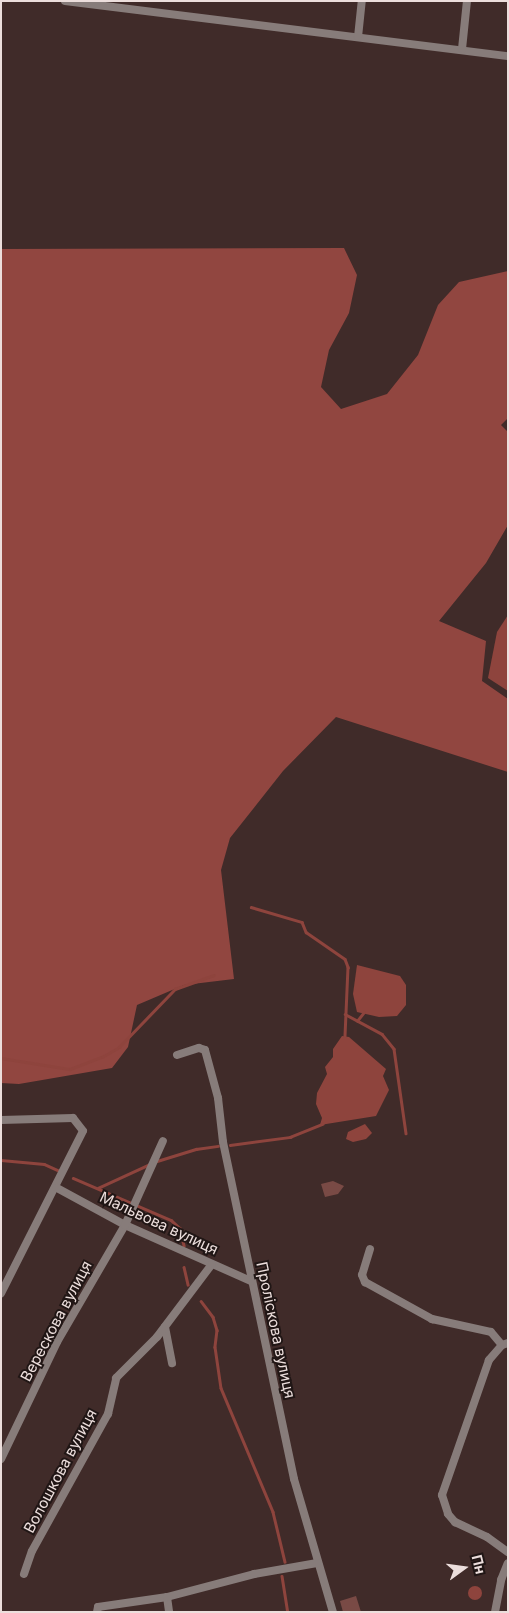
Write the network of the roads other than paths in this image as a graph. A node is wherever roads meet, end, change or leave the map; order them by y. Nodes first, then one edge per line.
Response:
1 (65, 1) edge
2 (362, 1) edge
3 (467, 1) edge
4 (358, 37) junction
5 (462, 50) junction
6 (508, 56) edge
7 (177, 1056) dead end
8 (1, 1120) edge
9 (163, 1141) dead end
10 (57, 1188) junction
11 (125, 1225) junction
12 (370, 1249) dead end
13 (212, 1264) junction
14 (251, 1281) junction
15 (1, 1293) edge
16 (165, 1327) junction
17 (505, 1344) edge
18 (172, 1362) dead end
19 (1, 1459) edge
20 (508, 1552) edge
21 (508, 1562) edge
22 (317, 1563) junction
23 (24, 1574) dead end
24 (167, 1597) junction
25 (98, 1610) edge
26 (169, 1612) edge
27 (333, 1612) edge
28 (495, 1612) edge

1 - 4 street
2 - 4 street
3 - 5 street
4 - 5 street
5 - 6 street
7 - 14 street, Проліскова вулиця
8 - 10 street
9 - 11 street, Верескова вулиця
10 - 11 street, Мальвова вулиця
10 - 15 street
11 - 13 street, Мальвова вулиця
11 - 19 street, Верескова вулиця
12 - 17 street
13 - 14 street, Мальвова вулиця
13 - 16 street, Волошкова вулиця
14 - 22 street, Проліскова вулиця
16 - 18 street
16 - 23 street, Волошкова вулиця
17 - 20 street
21 - 28 street
22 - 24 street
22 - 27 street, Проліскова вулиця
24 - 25 street
24 - 26 street

